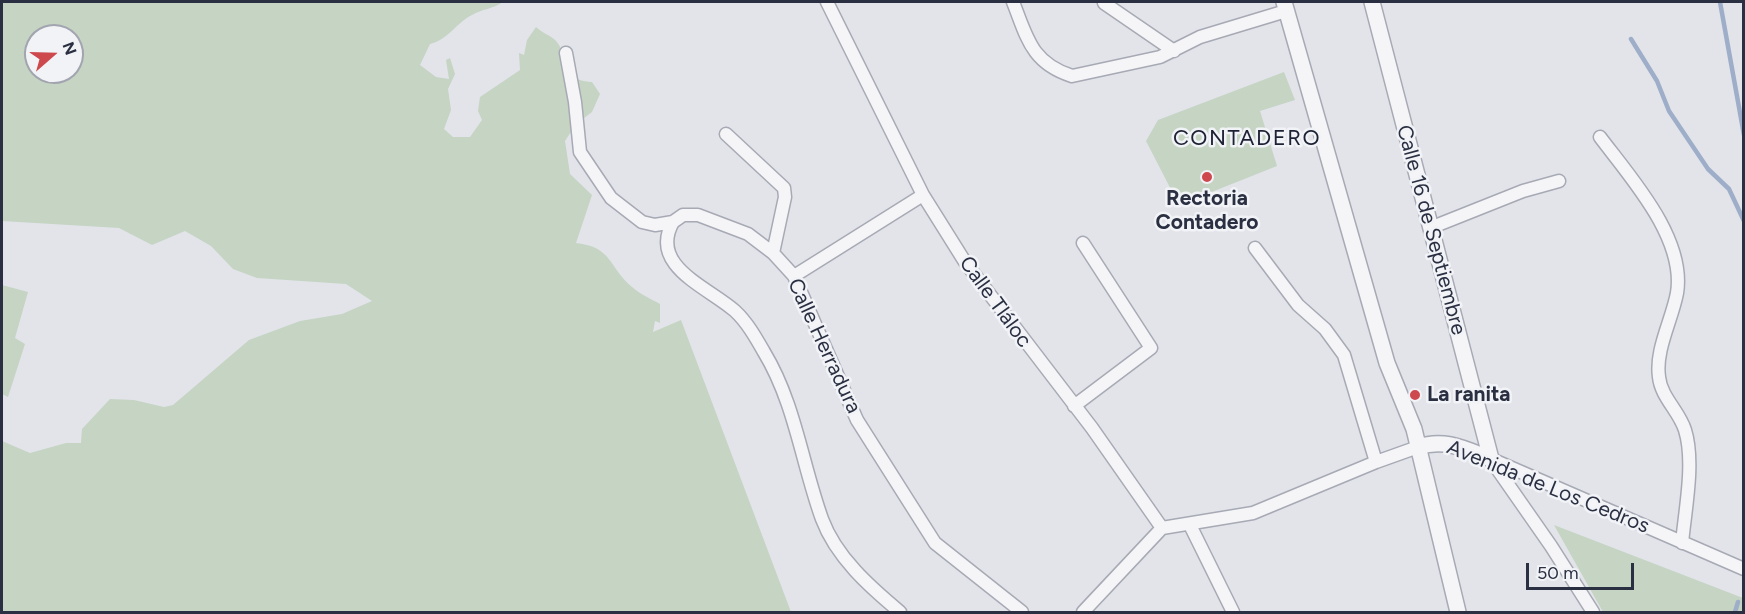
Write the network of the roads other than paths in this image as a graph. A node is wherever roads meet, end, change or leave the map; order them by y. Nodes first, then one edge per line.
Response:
1 (827, 2) edge
2 (1013, 2) edge
3 (1372, 2) edge
4 (1104, 3) edge
5 (1285, 6) edge
6 (1174, 51) junction
7 (566, 53) dead end
8 (726, 134) dead end
9 (1600, 137) dead end
10 (1559, 181) dead end
11 (923, 195) junction
12 (673, 222) junction
13 (1430, 228) junction
14 (1083, 243) dead end
15 (1255, 248) dead end
16 (773, 253) junction
17 (794, 276) junction
18 (1074, 406) junction
19 (1418, 447) junction
20 (1491, 459) junction
21 (1376, 462) junction
22 (1190, 525) junction
23 (1162, 528) junction
24 (1682, 543) junction
25 (1743, 569) edge
26 (900, 612) edge
27 (1022, 612) edge
28 (1083, 612) edge
29 (1233, 612) edge
30 (1458, 612) edge
31 (1593, 612) edge

1 - 11 street, Calle Tláloc
2 - 6 street
3 - 13 street, Calle 16 de Septiembre
4 - 6 street
5 - 6 street
5 - 19 street
7 - 12 street, Calle Herradura
8 - 16 street
9 - 24 street
10 - 13 street
11 - 17 street
11 - 18 street, Calle Tláloc
12 - 16 street, Calle Herradura
12 - 26 street
13 - 20 street, Calle 16 de Septiembre
14 - 18 street
15 - 21 street
16 - 17 street, Calle Herradura
17 - 27 street, Calle Herradura
18 - 23 street, Calle Tláloc
19 - 20 street, Avenida de Los Cedros
19 - 21 street
19 - 30 street
20 - 24 street, Avenida de Los Cedros
20 - 31 street
21 - 22 street
22 - 23 street
22 - 29 street
23 - 28 street
24 - 25 street, Avenida de Los Cedros

